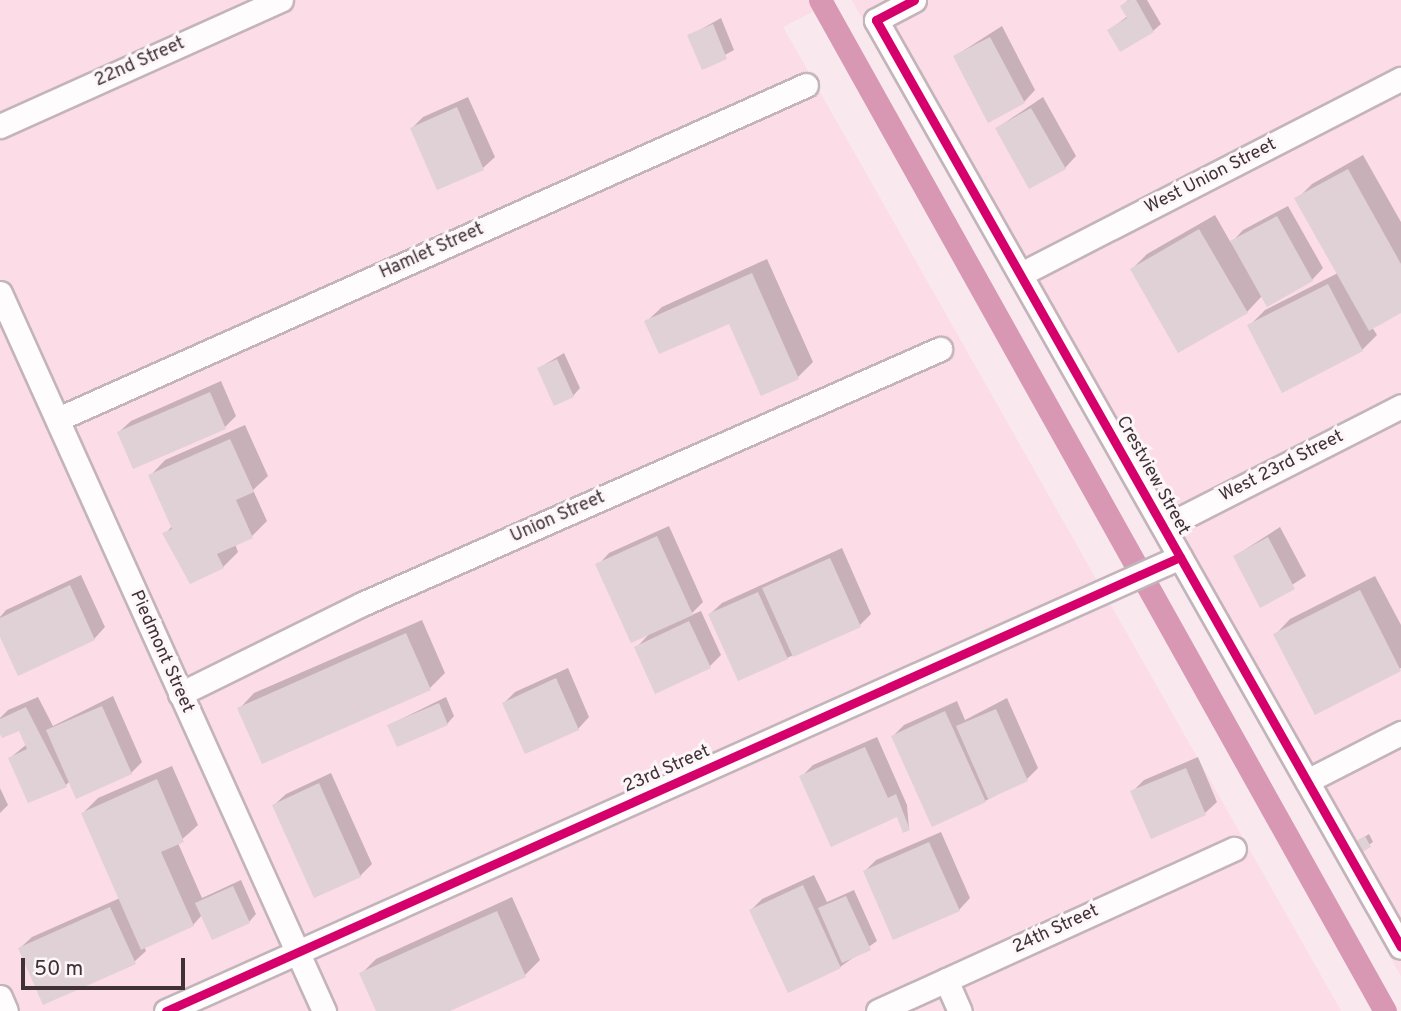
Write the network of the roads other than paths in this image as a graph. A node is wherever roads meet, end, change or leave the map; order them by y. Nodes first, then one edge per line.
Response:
1 (281, 0) edge
2 (914, 0) edge
3 (1401, 79) edge
4 (806, 85) dead end
5 (0, 126) edge
6 (1021, 274) junction
7 (0, 293) edge
8 (940, 349) dead end
9 (1401, 406) edge
10 (58, 419) junction
11 (1164, 527) junction
12 (1170, 561) junction
13 (180, 694) junction
14 (1401, 733) edge
15 (1307, 781) junction
16 (1234, 849) dead end
17 (1401, 947) edge
18 (299, 952) junction
19 (946, 980) junction
20 (0, 997) edge
21 (6, 1011) edge
22 (166, 1011) edge
23 (324, 1011) edge
24 (878, 1011) edge
25 (960, 1011) edge

1 - 5 street, 22nd Street
2 - 6 street, Crestview Street
3 - 6 street, West Union Street
4 - 10 street, Hamlet Street
6 - 11 street, Crestview Street
7 - 10 street, Piedmont Street
8 - 13 street, Union Street
9 - 11 street, West 23rd Street
10 - 13 street, Piedmont Street
11 - 12 street, Crestview Street
12 - 15 street, Crestview Street
12 - 18 street, 23rd Street
13 - 18 street, Piedmont Street
14 - 15 street
15 - 17 street, Crestview Street
16 - 19 street, 24th Street
18 - 22 street, 23rd Street
18 - 23 street, Piedmont Street
19 - 24 street, 24th Street
19 - 25 street
20 - 21 street

